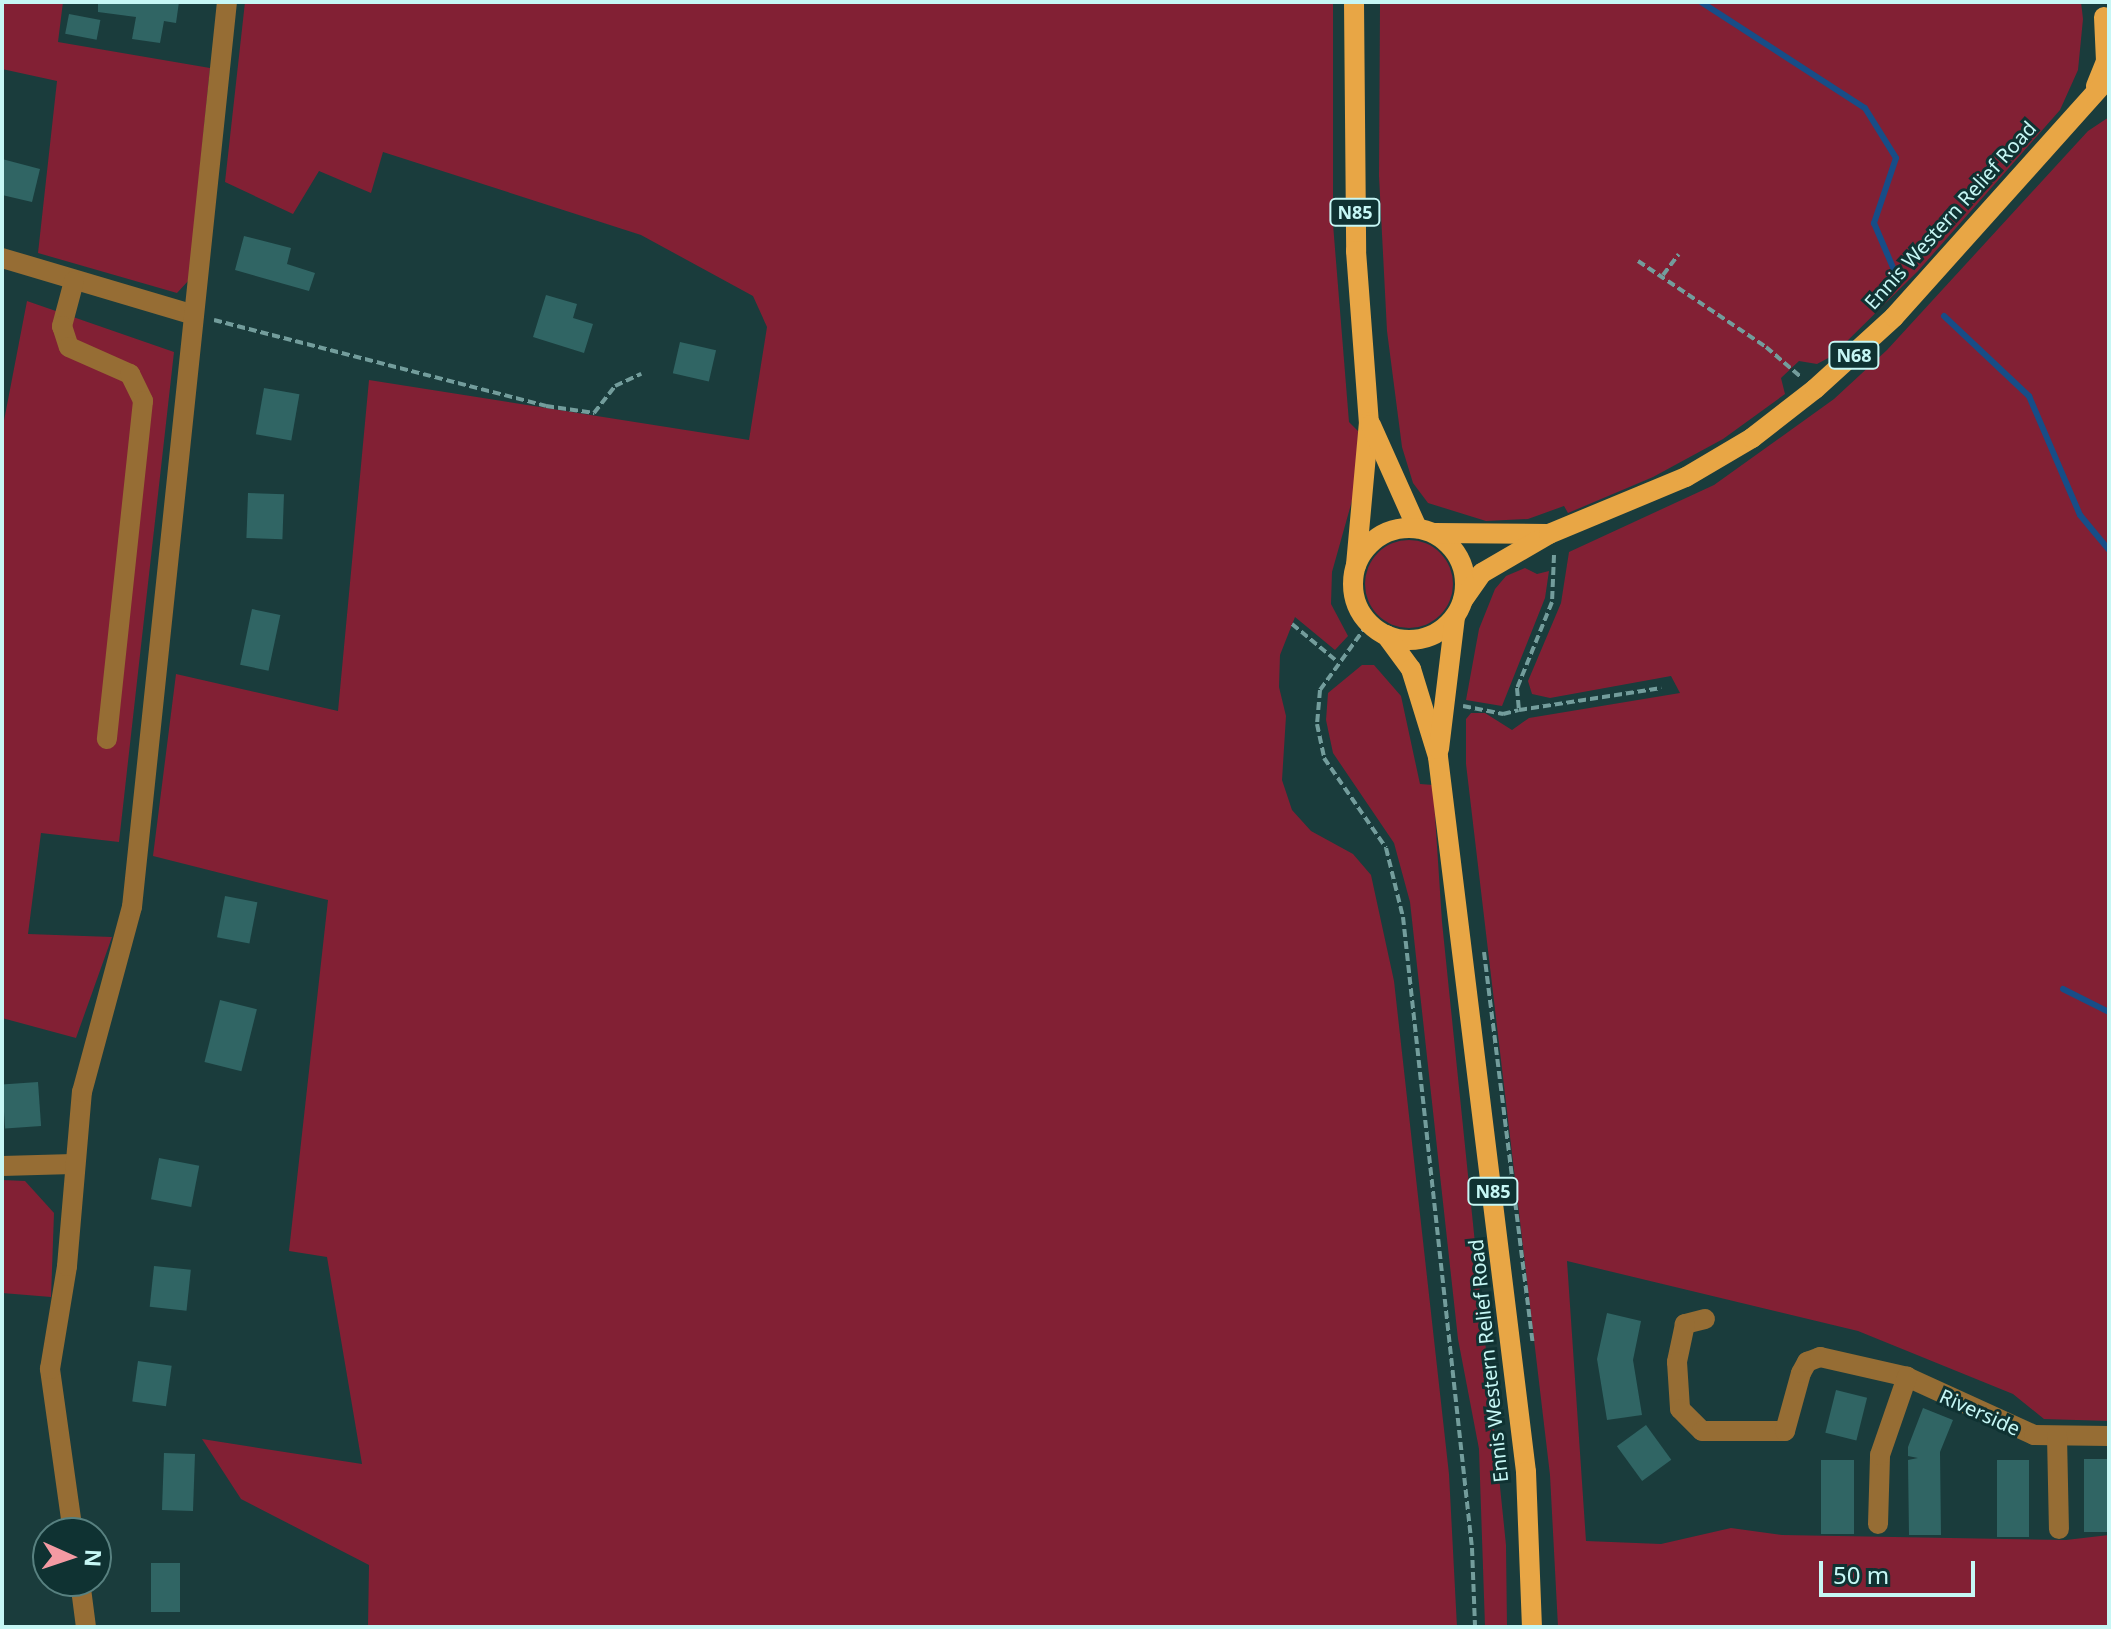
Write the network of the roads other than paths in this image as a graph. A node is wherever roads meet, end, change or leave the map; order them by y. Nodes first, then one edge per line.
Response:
1 (227, 2) edge
2 (1354, 2) edge
3 (2105, 16) edge
4 (2102, 84) edge
5 (2, 258) edge
6 (74, 281) junction
7 (194, 315) junction
8 (1369, 422) junction
9 (1426, 530) junction
10 (1549, 534) junction
11 (1356, 565) junction
12 (1459, 608) junction
13 (1377, 629) junction
14 (107, 739) dead end
15 (1438, 757) junction
16 (73, 1164) junction
17 (2, 1166) edge
18 (1705, 1319) dead end
19 (1907, 1377) junction
20 (2057, 1436) junction
21 (2109, 1436) edge
22 (71, 1517) edge
23 (1878, 1524) dead end
24 (2059, 1529) dead end
25 (82, 1597) edge
26 (86, 1627) edge
27 (1532, 1627) edge

1 - 7 street
2 - 8 main road, N85
3 - 4 main road, Ennis Western Relief Road / N68
4 - 10 main road, Ennis Western Relief Road / N68
5 - 6 street
6 - 7 street
6 - 14 street
7 - 16 street
8 - 9 main road, N85
8 - 11 main road, N85
9 - 10 main road, Ennis Western Relief Road / N68
9 - 11 main road
9 - 12 main road, N85
10 - 12 main road, Ennis Western Relief Road / N68
11 - 13 main road, N85
12 - 13 main road
12 - 15 main road, Ennis Western Relief Road / N85
13 - 15 main road, Ennis Western Relief Road / N85
15 - 27 main road, Ennis Western Relief Road / N85
16 - 17 street
16 - 22 street
18 - 19 street, Riverside
19 - 20 street, Riverside
19 - 23 street
20 - 21 street, Riverside
20 - 24 street
25 - 26 street

